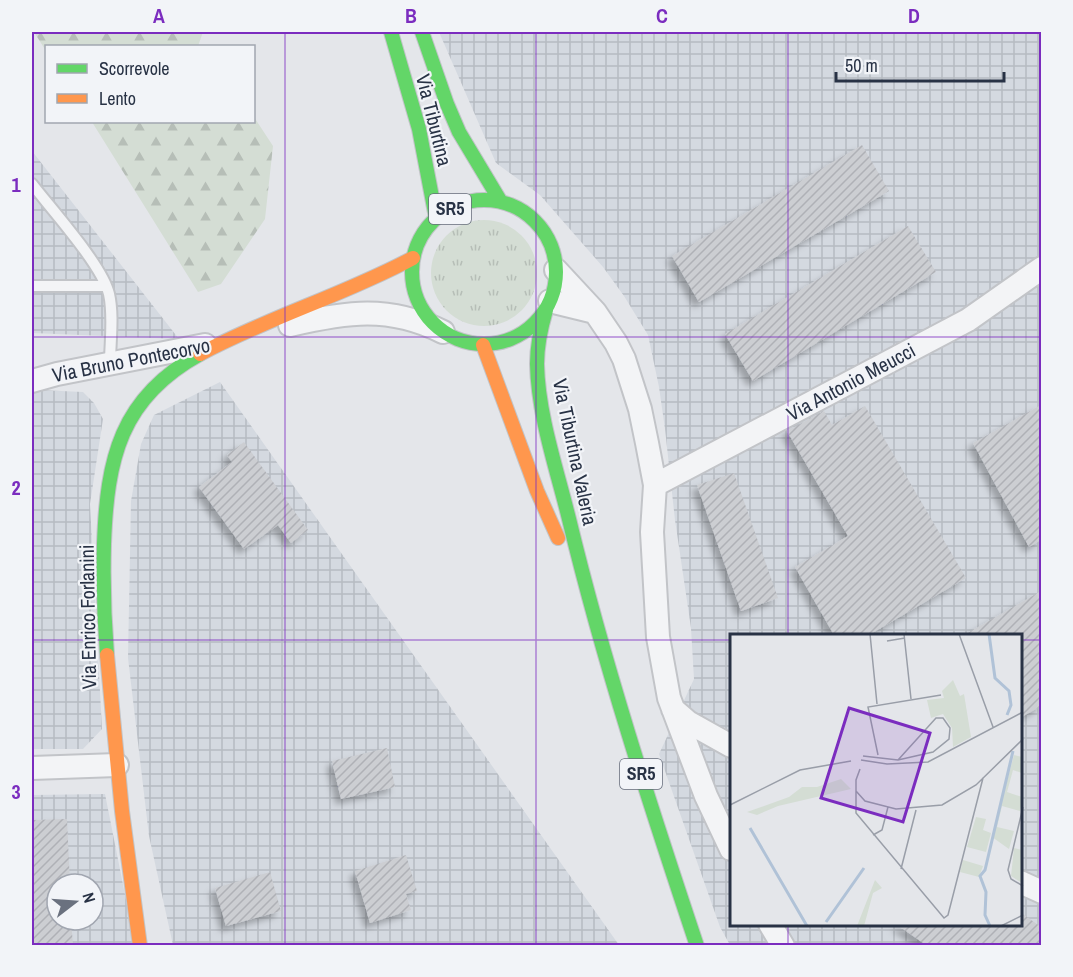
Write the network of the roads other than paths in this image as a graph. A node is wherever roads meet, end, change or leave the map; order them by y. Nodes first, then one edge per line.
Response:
1 (391, 32) edge
2 (422, 32) edge
3 (32, 184) edge
4 (501, 202) junction
5 (436, 218) junction
6 (413, 258) junction
7 (1041, 268) edge
8 (556, 270) junction
9 (32, 286) edge
10 (106, 286) junction
11 (548, 306) junction
12 (595, 312) junction
13 (443, 332) junction
14 (230, 340) junction
15 (483, 345) junction
16 (110, 364) junction
17 (32, 381) edge
18 (655, 485) junction
19 (589, 602) junction
20 (673, 709) junction
21 (730, 745) edge
22 (117, 765) junction
23 (32, 768) edge
24 (730, 847) edge
25 (1022, 883) edge
26 (1041, 892) edge
27 (771, 926) edge
28 (140, 945) edge
29 (697, 945) edge
30 (783, 945) edge

1 - 5 main road, Via Tiburtina / SR5
2 - 4 main road, Via Tiburtina / SR5
3 - 10 lane
4 - 5 main road, SR5
4 - 8 main road, SR5
5 - 6 main road, SR5
6 - 13 main road, SR5
6 - 14 main road, Via Bruno Pontecorvo
7 - 18 street, Via Antonio Meucci
8 - 11 main road, SR5
8 - 12 street
9 - 10 lane
10 - 16 lane
11 - 12 street
11 - 15 main road, SR5
11 - 19 main road, Via Tiburtina Valeria / SR5
12 - 18 street
13 - 14 street, Via Bruno Pontecorvo
13 - 15 main road, SR5
14 - 16 street, Via Bruno Pontecorvo
14 - 22 main road, Via Enrico Forlanini
15 - 19 main road, Via Tiburtina Valeria / SR5
16 - 17 street, Via Bruno Pontecorvo
18 - 20 street
19 - 29 main road, Via Tiburtina Valeria / SR5
20 - 21 street
20 - 24 street
22 - 23 street
22 - 28 main road, Via Enrico Forlanini
25 - 26 street
27 - 30 street

